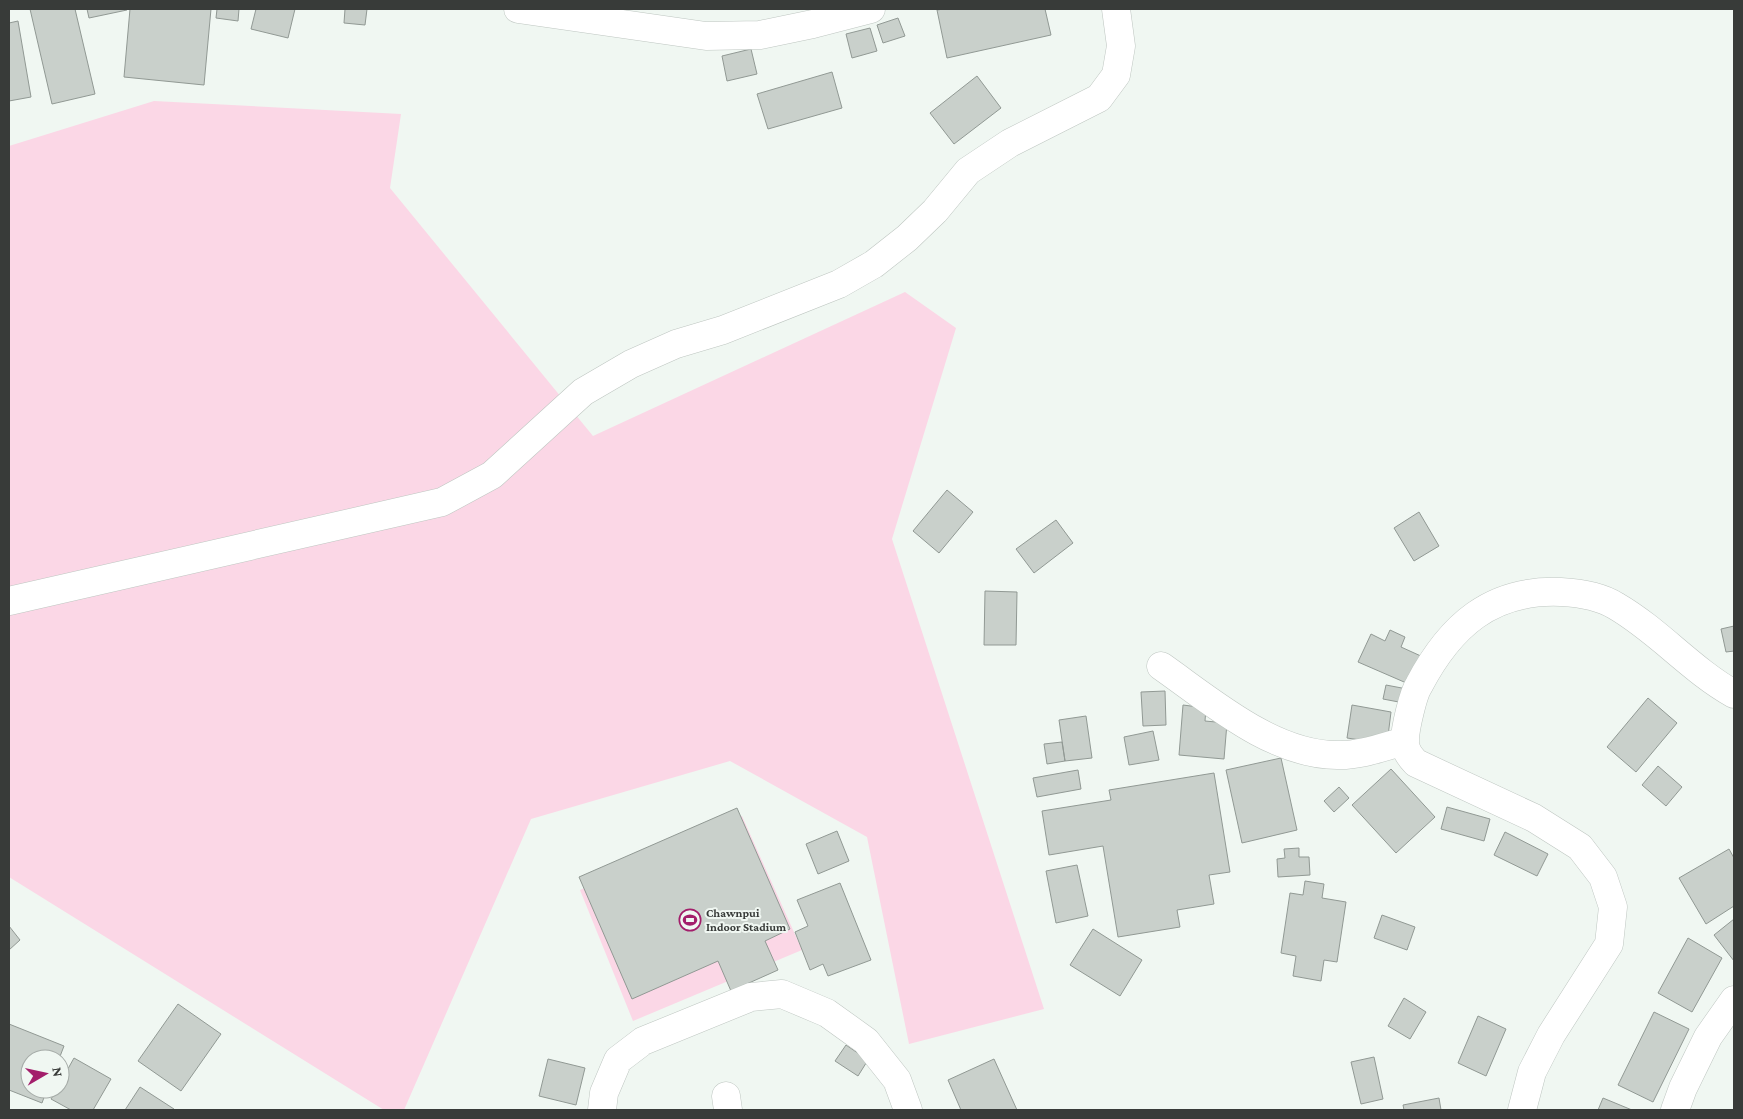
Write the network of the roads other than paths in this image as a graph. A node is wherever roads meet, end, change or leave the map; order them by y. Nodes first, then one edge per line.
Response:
1 (518, 9) edge
2 (871, 9) edge
3 (1116, 9) edge
4 (9, 601) edge
5 (1160, 666) dead end
6 (1734, 694) edge
7 (1404, 741) junction
8 (1734, 1000) edge
9 (602, 1110) edge
10 (908, 1110) edge
11 (1522, 1110) edge
12 (1675, 1110) edge

1 - 2 street
3 - 4 street
5 - 7 street
6 - 7 street
7 - 11 street
8 - 12 street
9 - 10 street

